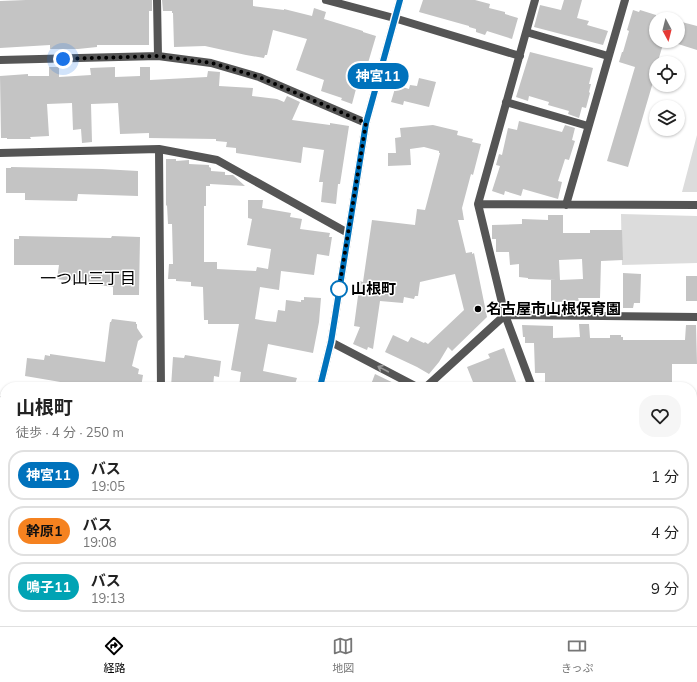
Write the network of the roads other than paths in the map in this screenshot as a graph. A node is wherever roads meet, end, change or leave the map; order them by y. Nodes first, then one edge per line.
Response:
1 (157, 0) edge
2 (326, 0) edge
3 (400, 0) edge
4 (535, 0) edge
5 (625, 0) edge
6 (394, 18) junction
7 (526, 32) junction
8 (158, 56) junction
9 (520, 56) junction
10 (608, 56) junction
11 (0, 60) edge
12 (506, 102) junction
13 (366, 123) junction
14 (588, 126) junction
15 (159, 148) junction
16 (0, 153) edge
17 (478, 204) junction
18 (566, 205) junction
19 (697, 205) edge
20 (348, 233) junction
21 (505, 315) junction
22 (697, 317) edge
23 (331, 342) junction
24 (161, 382) edge
25 (321, 382) edge
26 (407, 382) edge
27 (431, 382) edge
28 (530, 382) edge

1 - 8 street
2 - 6 street
3 - 6 street
4 - 7 street
5 - 10 street
6 - 9 street
6 - 13 street
7 - 9 street
7 - 10 street
8 - 11 street
8 - 13 street
9 - 12 street
10 - 14 street
12 - 14 street
12 - 17 street
13 - 20 street
14 - 18 street
15 - 16 street
15 - 20 street
15 - 24 street
17 - 18 street
17 - 21 street
18 - 19 street
20 - 23 street
21 - 22 street
21 - 27 street
21 - 28 street
23 - 25 street
26 -> 23 street

